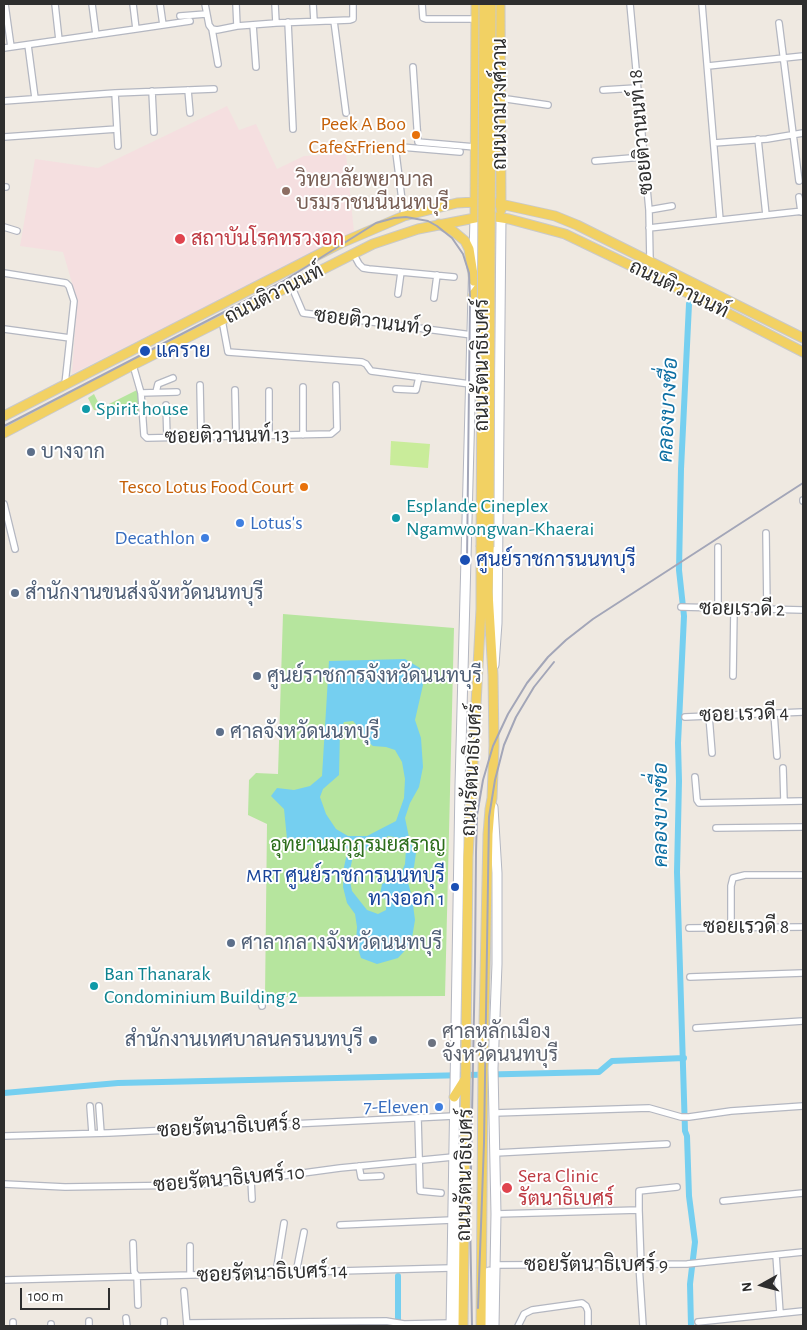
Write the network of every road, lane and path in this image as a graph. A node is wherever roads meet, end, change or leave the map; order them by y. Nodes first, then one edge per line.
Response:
1 (5, 4) edge
2 (55, 4) edge
3 (92, 4) edge
4 (133, 4) edge
5 (160, 4) edge
6 (205, 4) edge
7 (236, 4) edge
8 (275, 4) edge
9 (312, 4) edge
10 (353, 4) edge
11 (422, 4) edge
12 (476, 4) edge
13 (484, 4) edge
14 (492, 4) edge
15 (500, 4) edge
16 (630, 4) edge
17 (702, 4) edge
18 (206, 14) junction
19 (180, 16) dead end
20 (476, 19) junction
21 (190, 21) dead end
22 (314, 21) junction
23 (334, 21) junction
24 (276, 22) junction
25 (288, 22) junction
26 (779, 22) dead end
27 (163, 25) junction
28 (253, 25) junction
29 (237, 26) junction
30 (136, 29) junction
31 (212, 29) junction
32 (96, 35) junction
33 (59, 40) junction
34 (28, 45) junction
35 (11, 47) junction
36 (4, 48) edge
37 (803, 56) edge
38 (784, 58) junction
39 (218, 64) dead end
40 (708, 66) junction
41 (413, 67) dead end
42 (256, 68) dead end
43 (636, 88) junction
44 (214, 89) dead end
45 (188, 90) junction
46 (603, 90) dead end
47 (152, 91) junction
48 (115, 93) junction
49 (35, 98) junction
50 (500, 98) junction
51 (4, 101) edge
52 (548, 105) dead end
53 (190, 113) dead end
54 (346, 113) dead end
55 (117, 129) junction
56 (293, 129) dead end
57 (154, 132) dead end
58 (803, 133) edge
59 (793, 135) junction
60 (4, 137) edge
61 (500, 138) junction
62 (758, 139) junction
63 (714, 143) junction
64 (118, 146) dead end
65 (475, 147) junction
66 (460, 152) dead end
67 (643, 157) junction
68 (595, 161) dead end
69 (799, 181) dead end
70 (799, 197) dead end
71 (480, 202) junction
72 (498, 204) junction
73 (672, 206) dead end
74 (649, 210) junction
75 (802, 211) edge
76 (766, 215) junction
77 (404, 216) junction
78 (481, 217) junction
79 (501, 218) junction
80 (720, 220) junction
81 (439, 224) junction
82 (4, 228) edge
83 (649, 228) junction
84 (17, 231) dead end
85 (353, 253) junction
86 (650, 261) junction
87 (401, 272) junction
88 (4, 273) edge
89 (437, 275) junction
90 (454, 277) dead end
91 (474, 281) junction
92 (291, 285) junction
93 (254, 288) junction
94 (398, 294) dead end
95 (473, 295) junction
96 (434, 298) dead end
97 (260, 301) junction
98 (222, 320) junction
99 (4, 329) edge
100 (472, 334) junction
101 (501, 334) junction
102 (70, 338) junction
103 (803, 338) edge
104 (803, 352) edge
105 (133, 365) junction
106 (419, 377) junction
107 (173, 378) dead end
108 (65, 384) junction
109 (470, 384) junction
110 (200, 385) dead end
111 (336, 385) dead end
112 (303, 386) dead end
113 (396, 389) dead end
114 (234, 390) dead end
115 (269, 391) dead end
116 (156, 392) junction
117 (177, 392) dead end
118 (141, 393) junction
119 (166, 405) dead end
120 (4, 416) edge
121 (4, 433) edge
122 (303, 435) junction
123 (201, 436) junction
124 (236, 436) junction
125 (270, 436) junction
126 (167, 437) junction
127 (4, 504) edge
128 (766, 533) dead end
129 (485, 547) junction
130 (718, 547) dead end
131 (15, 549) dead end
132 (681, 607) dead end
133 (718, 608) junction
134 (734, 608) junction
135 (767, 609) junction
136 (803, 610) edge
137 (492, 675) junction
138 (733, 676) dead end
139 (803, 712) edge
140 (774, 713) junction
141 (709, 716) junction
142 (685, 717) dead end
143 (712, 753) dead end
144 (777, 756) dead end
145 (783, 768) dead end
146 (696, 777) dead end
147 (784, 801) junction
148 (803, 801) edge
149 (803, 827) edge
150 (716, 828) dead end
151 (803, 876) edge
152 (731, 927) junction
153 (803, 927) edge
154 (689, 928) dead end
155 (803, 973) edge
156 (690, 977) dead end
157 (803, 1021) edge
158 (696, 1028) dead end
159 (488, 1074) junction
160 (467, 1075) junction
161 (454, 1097) junction
162 (90, 1106) dead end
163 (99, 1106) dead end
164 (803, 1106) edge
165 (454, 1113) junction
166 (494, 1113) junction
167 (418, 1118) junction
168 (494, 1130) junction
169 (92, 1133) junction
170 (100, 1133) junction
171 (4, 1136) edge
172 (667, 1144) dead end
173 (495, 1153) junction
174 (453, 1157) junction
175 (418, 1160) junction
176 (359, 1166) junction
177 (381, 1176) dead end
178 (251, 1180) junction
179 (4, 1184) edge
180 (677, 1187) dead end
181 (441, 1193) dead end
182 (803, 1194) edge
183 (252, 1199) dead end
184 (723, 1201) dead end
185 (639, 1210) junction
186 (496, 1214) junction
187 (452, 1220) junction
188 (284, 1223) dead end
189 (340, 1226) dead end
190 (304, 1232) dead end
191 (133, 1243) dead end
192 (190, 1246) dead end
193 (803, 1252) edge
194 (776, 1255) junction
195 (495, 1265) junction
196 (640, 1265) junction
197 (451, 1268) junction
198 (296, 1273) junction
199 (276, 1274) junction
200 (190, 1275) junction
201 (136, 1276) junction
202 (4, 1280) edge
203 (184, 1290) dead end
204 (138, 1305) dead end
205 (803, 1311) edge
206 (780, 1313) junction
207 (126, 1318) dead end
208 (698, 1322) dead end
209 (187, 1324) edge
210 (274, 1324) edge
211 (453, 1325) edge
212 (127, 1326) edge
213 (463, 1326) edge
214 (481, 1326) edge
215 (488, 1326) edge
216 (494, 1326) edge
217 (518, 1326) edge
218 (588, 1326) edge
219 (643, 1326) edge

1 - 35 street
2 - 33 street
3 - 32 street
4 - 30 street
5 - 27 street
6 - 18 street
7 - 29 street
8 - 24 street
9 - 22 street
10 - 23 street
11 - 20 street
12 - 20 main road, ถนนงามวงศ์วาน
13 - 129 main road, ถนนรัตนาธิเบศร์, bridge
14 - 129 main road, ถนนรัตนาธิเบศร์, bridge
15 - 50 main road, ถนนงามวงศ์วาน
16 - 43 street, ซอยติวานนท์ 18
17 - 40 street
18 - 19 street
18 - 31 street
20 - 65 main road, ถนนงามวงศ์วาน
21 - 27 street
22 - 23 street
22 - 25 street
23 - 54 street
24 - 25 street
24 - 28 street
25 - 56 street
26 - 38 street
27 - 30 street
28 - 29 street
28 - 42 street
29 - 31 street
30 - 32 street
31 - 39 street
32 - 33 street
33 - 34 street
34 - 35 street
34 - 49 street
35 - 36 street
37 - 38 street
38 - 40 street
38 - 59 street
40 - 63 street
41 - 65 street
43 - 46 street
43 - 67 street, ซอยติวานนท์ 18
44 - 45 street
45 - 47 street
45 - 53 street
47 - 48 street
47 - 57 street
48 - 49 street
48 - 55 street
49 - 51 street
50 - 52 street
50 - 61 main road, ถนนงามวงศ์วาน
55 - 60 street
55 - 64 street
58 - 59 street
59 - 62 street
59 - 69 street
61 - 71 main road
61 - 72 main road, ถนนงามวงศ์วาน
62 - 63 street
62 - 76 street
63 - 80 street
65 - 71 main road, ถนนงามวงศ์วาน
66 - 77 street
67 - 68 street
67 - 74 street, ซอยติวานนท์ 18
70 - 75 street
71 - 72 main road, ถนนติวานนท์
71 - 77 main road, ถนนติวานนท์
71 - 78 main road
72 - 78 main road
72 - 79 main road, ถนนรัตนาธิเบศร์
72 - 86 main road, ถนนติวานนท์
73 - 74 street
74 - 83 street, ซอยติวานนท์ 18
75 - 76 street
76 - 80 street
77 - 93 main road, ถนนติวานนท์
78 - 79 main road, ถนนติวานนท์
78 - 81 main road, ถนนติวานนท์
78 - 91 main road, ถนนรัตนาธิเบศร์
78 - 95 main road
79 - 101 main road, ถนนรัตนาธิเบศร์
79 - 104 main road, ถนนติวานนท์
80 - 83 street
81 - 85 main road, ถนนติวานนท์
81 - 91 main road
82 - 84 street
83 - 86 street, ซอยติวานนท์ 18
85 - 87 street
85 - 92 main road, ถนนติวานนท์
86 - 103 main road, ถนนติวานนท์
87 - 89 street
87 - 94 street
88 - 102 street
89 - 90 street
89 - 96 street
91 - 95 main road, ถนนรัตนาธิเบศร์
92 - 97 main road, ถนนติวานนท์
92 - 100 street, ซอยติวานนท์ 9
93 - 97 main road
93 - 108 main road, ถนนติวานนท์
95 - 100 main road, ถนนรัตนาธิเบศร์
97 - 98 main road, ถนนติวานนท์
98 - 105 main road, ถนนติวานนท์
98 - 106 street
99 - 102 street
100 - 101 main road
100 - 109 main road, ถนนรัตนาธิเบศร์
101 - 137 main road, ถนนรัตนาธิเบศร์
102 - 108 street
105 - 118 street, ซอยติวานนท์ 13
105 - 121 main road, ถนนติวานนท์
106 - 109 street
106 - 113 street
107 - 116 street
108 - 120 main road, ถนนติวานนท์
109 - 161 main road, ถนนรัตนาธิเบศร์
110 - 123 street
111 - 122 street, ซอยติวานนท์ 13
112 - 122 street
114 - 124 street
115 - 125 street
116 - 117 street
116 - 118 street
118 - 126 street, ซอยติวานนท์ 13
119 - 126 street
122 - 125 street, ซอยติวานนท์ 13
123 - 124 street, ซอยติวานนท์ 13
123 - 126 street, ซอยติวานนท์ 13
124 - 125 street, ซอยติวานนท์ 13
127 - 131 street
128 - 135 street
129 - 137 main road, ถนนรัตนาธิเบศร์
129 - 160 main road, ถนนรัตนาธิเบศร์
130 - 133 street
132 - 133 street, ซอยเรวดี 2
133 - 134 street, ซอยเรวดี 2
134 - 135 street, ซอยเรวดี 2
134 - 138 street
135 - 136 street, ซอยเรวดี 2
137 - 159 main road, ถนนรัตนาธิเบศร์
139 - 140 street, ซอย เรวดี 4
140 - 141 street, ซอย เรวดี 4
140 - 144 street
141 - 142 street, ซอย เรวดี 4
141 - 143 street
145 - 147 street
146 - 147 street
147 - 148 street
149 - 150 street
151 - 152 street
152 - 153 street, ซอยเรวดี 8
152 - 154 street, ซอยเรวดี 8
155 - 156 street
157 - 158 street
159 - 166 main road, ถนนรัตนาธิเบศร์
159 - 214 main road, ถนนรัตนาธิเบศร์
160 - 161 main road
160 - 213 main road, ถนนรัตนาธิเบศร์
161 - 165 main road, ถนนรัตนาธิเบศร์
162 - 169 street
163 - 170 street
164 - 166 street
165 - 167 street, ซอยรัตนาธิเบศร์ 8
165 - 174 main road, ถนนรัตนาธิเบศร์
165 - 211 main road
166 - 168 main road, ถนนรัตนาธิเบศร์
167 - 170 street, ซอยรัตนาธิเบศร์ 8
167 - 175 street
168 - 173 main road, ถนนรัตนาธิเบศร์
168 - 215 main road
169 - 170 street, ซอยรัตนาธิเบศร์ 8
169 - 171 street, ซอยรัตนาธิเบศร์ 8
172 - 173 street
173 - 186 main road, ถนนรัตนาธิเบศร์
174 - 175 street, ซอยรัตนาธิเบศร์ 10
174 - 187 main road, ถนนรัตนาธิเบศร์
175 - 176 street, ซอยรัตนาธิเบศร์ 10
175 - 181 street
176 - 177 street
176 - 178 street, ซอยรัตนาธิเบศร์ 10
178 - 179 street, ซอยรัตนาธิเบศร์ 10
178 - 183 street
180 - 185 street
182 - 184 street
185 - 186 street
185 - 196 street
186 - 195 main road, ถนนรัตนาธิเบศร์
187 - 189 street
187 - 197 main road, ถนนรัตนาธิเบศร์
188 - 199 street
190 - 198 street
191 - 201 street
192 - 200 street
193 - 194 street, ซอยรัตนาธิเบศร์ 9
194 - 196 street, ซอยรัตนาธิเบศร์ 9
194 - 206 street
195 - 196 street, ซอยรัตนาธิเบศร์ 9
195 - 216 main road, ถนนรัตนาธิเบศร์
196 - 219 street
197 - 198 street, ซอยรัตนาธิเบศร์ 14
197 - 211 main road, ถนนรัตนาธิเบศร์
198 - 199 street, ซอยรัตนาธิเบศร์ 14
199 - 200 street, ซอยรัตนาธิเบศร์ 14
200 - 201 street, ซอยรัตนาธิเบศร์ 14
201 - 202 street, ซอยรัตนาธิเบศร์ 14
201 - 204 street
203 - 209 street
205 - 206 street
206 - 208 street
207 - 212 street
209 - 210 street
210 - 211 street
217 - 218 street

